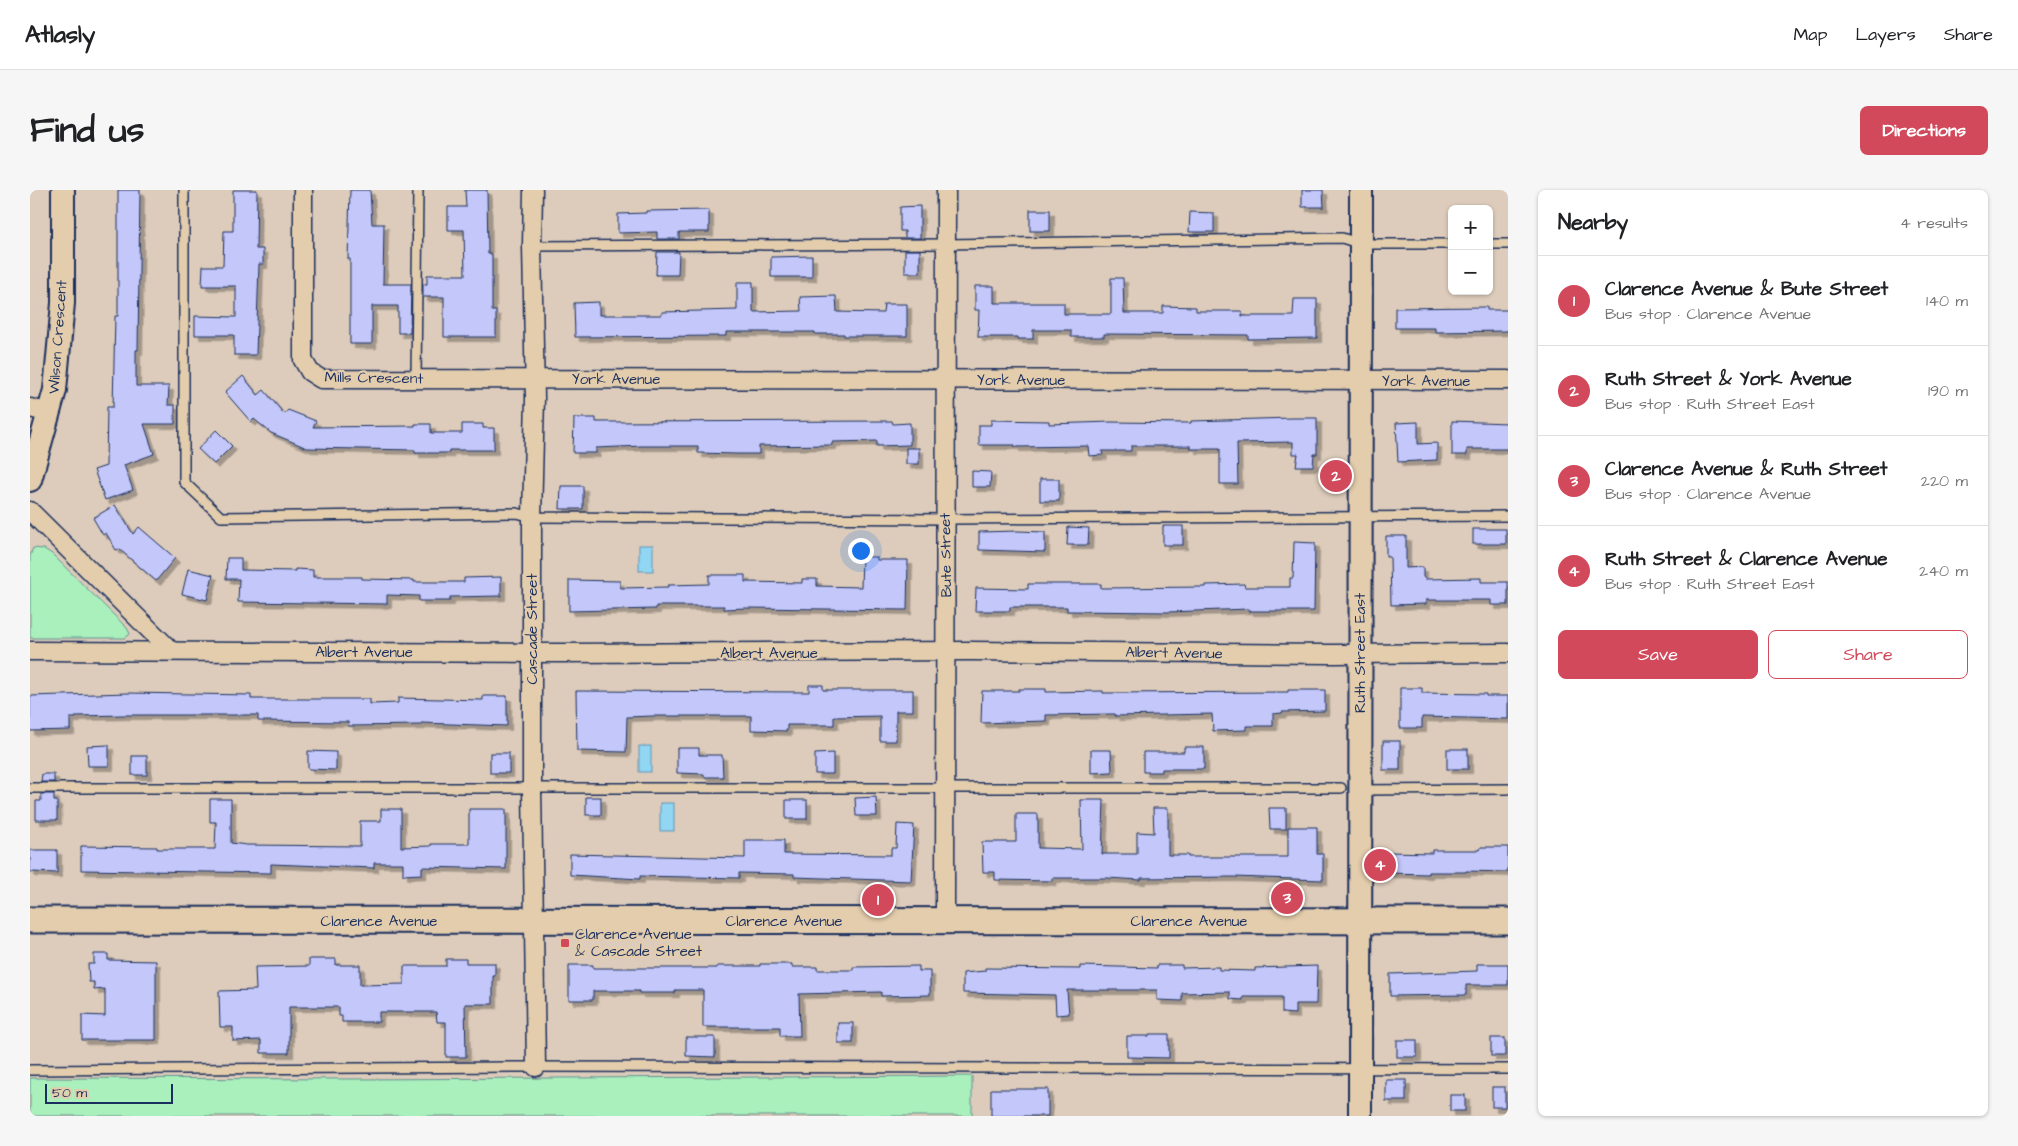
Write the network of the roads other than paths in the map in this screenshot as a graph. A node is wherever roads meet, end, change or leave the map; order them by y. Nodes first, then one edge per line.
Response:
1 (63, 190) edge
2 (184, 190) edge
3 (303, 190) edge
4 (418, 190) edge
5 (533, 190) edge
6 (946, 190) edge
7 (1361, 190) edge
8 (947, 244) junction
9 (1361, 244) junction
10 (1448, 244) edge
11 (1493, 244) edge
12 (1508, 244) edge
13 (532, 246) junction
14 (416, 379) junction
15 (534, 379) junction
16 (946, 379) junction
17 (1508, 380) edge
18 (1361, 381) junction
19 (40, 410) edge
20 (30, 480) edge
21 (30, 511) edge
22 (1360, 516) junction
23 (1508, 516) edge
24 (532, 517) junction
25 (945, 519) junction
26 (171, 650) junction
27 (30, 651) edge
28 (947, 651) junction
29 (532, 653) junction
30 (1508, 653) edge
31 (1361, 654) junction
32 (532, 787) junction
33 (30, 788) edge
34 (945, 788) junction
35 (1350, 789) junction
36 (1508, 789) edge
37 (30, 920) edge
38 (945, 921) junction
39 (1360, 921) junction
40 (1508, 921) edge
41 (533, 922) junction
42 (536, 1067) junction
43 (1508, 1069) edge
44 (30, 1070) edge
45 (1360, 1070) junction
46 (1360, 1116) edge

1 - 19 street, Wilson Crescent
2 - 24 lane
3 - 14 street, Mills Crescent
4 - 14 lane
5 - 13 street, Cascade Street
6 - 8 street, Bute Street
7 - 9 street, Ruth Street East
8 - 9 lane
8 - 13 lane
8 - 16 street, Bute Street
9 - 10 lane
9 - 18 street, Ruth Street East
11 - 12 lane
13 - 15 street, Cascade Street
14 - 15 street, Mills Crescent
15 - 16 street, York Avenue
15 - 24 street, Cascade Street
16 - 18 street, York Avenue
16 - 25 street, Bute Street
17 - 18 street, York Avenue
18 - 22 street, Ruth Street East
19 - 20 street, Wilson Crescent
21 - 26 street
22 - 23 lane
22 - 25 lane
22 - 31 street, Ruth Street East
24 - 25 lane
24 - 29 street, Cascade Street
25 - 28 street, Bute Street
26 - 27 street, Albert Avenue
26 - 29 street, Albert Avenue
28 - 29 street, Albert Avenue
28 - 31 street, Albert Avenue
28 - 34 street, Bute Street
29 - 32 street, Cascade Street
30 - 31 street, Albert Avenue
31 - 35 street, Ruth Street East
32 - 33 lane
32 - 34 lane
32 - 41 street, Cascade Street
34 - 35 lane
34 - 38 street, Bute Street
35 - 36 lane
35 - 39 street, Ruth Street East
37 - 41 main road, Clarence Avenue
38 - 39 main road, Clarence Avenue
38 - 41 main road, Clarence Avenue
39 - 40 main road, Clarence Avenue
39 - 45 street, Ruth Street East
41 - 42 street, Cascade Street
42 - 44 lane
42 - 45 lane
43 - 45 lane
45 - 46 street, Ruth Street East

